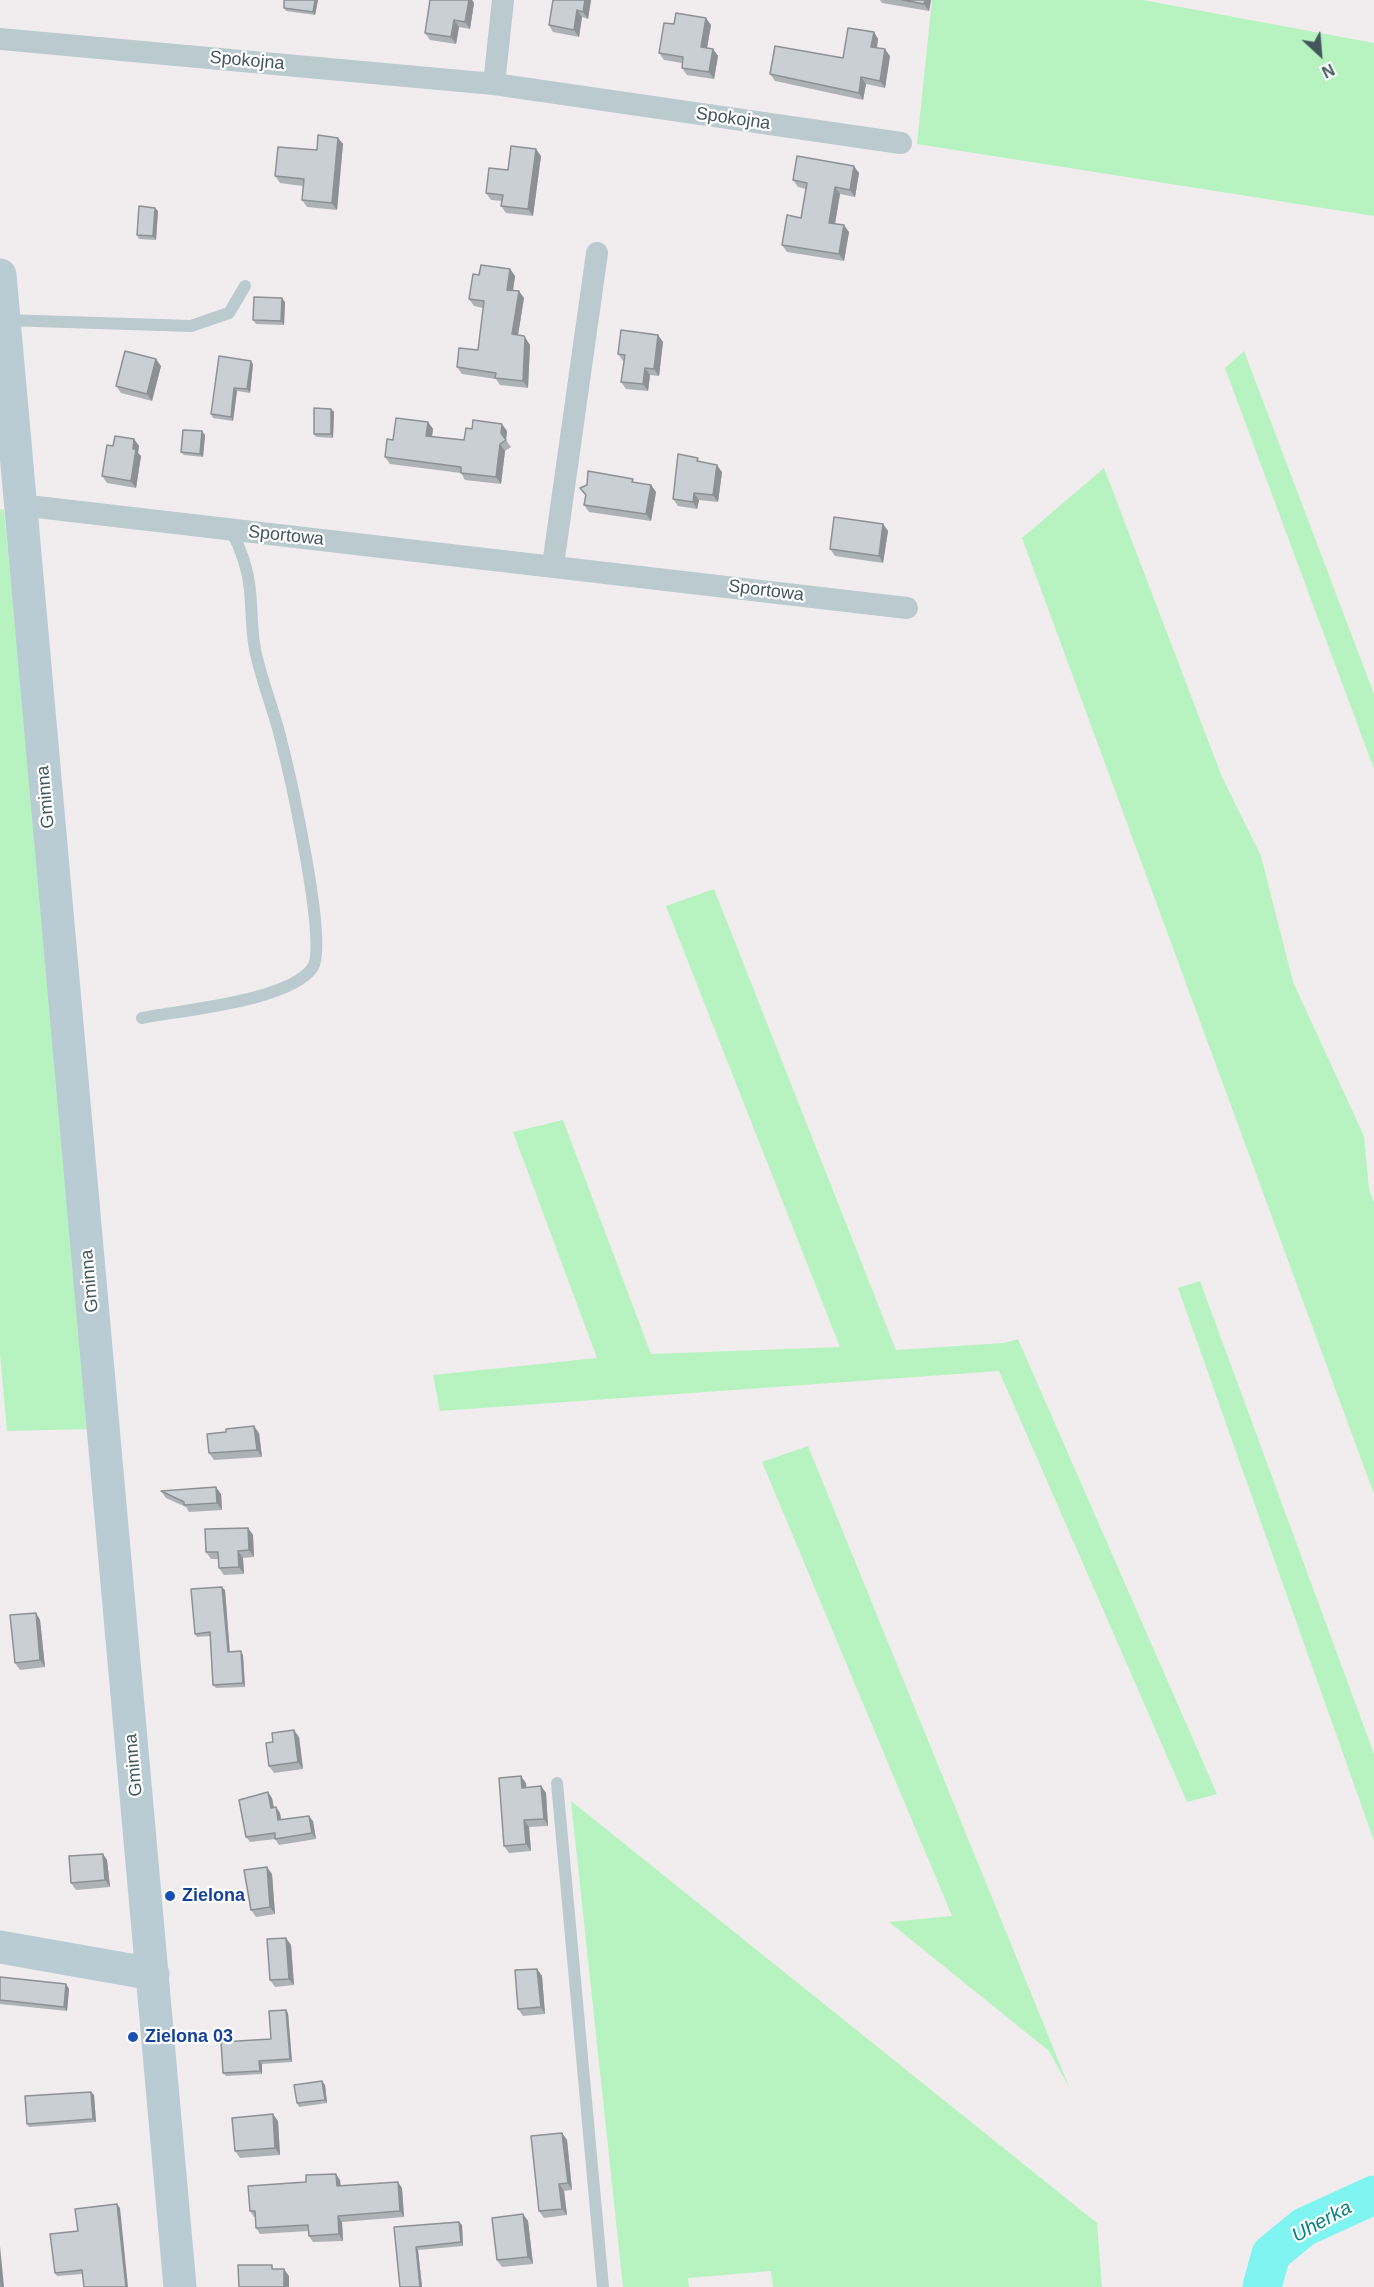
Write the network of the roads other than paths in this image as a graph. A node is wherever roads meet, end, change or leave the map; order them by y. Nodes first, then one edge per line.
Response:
1 (503, 0) edge
2 (0, 39) edge
3 (494, 84) junction
4 (901, 143) dead end
5 (597, 253) dead end
6 (0, 275) edge
7 (246, 286) dead end
8 (4, 320) junction
9 (13, 494) edge
10 (231, 530) junction
11 (553, 565) junction
12 (907, 608) dead end
13 (142, 1018) dead end
14 (556, 1783) dead end
15 (0, 1947) edge
16 (153, 1974) junction
17 (180, 2287) edge
18 (603, 2287) edge

1 - 3 street
2 - 3 street, Spokojna
3 - 4 street, Spokojna
5 - 11 street
6 - 8 main road, Gminna
7 - 8 lane
8 - 9 main road, Gminna
9 - 10 street, Sportowa
9 - 16 main road, Gminna
10 - 11 street, Sportowa
10 - 13 lane
11 - 12 street, Sportowa
14 - 18 lane
15 - 16 main road
16 - 17 main road, Gminna

